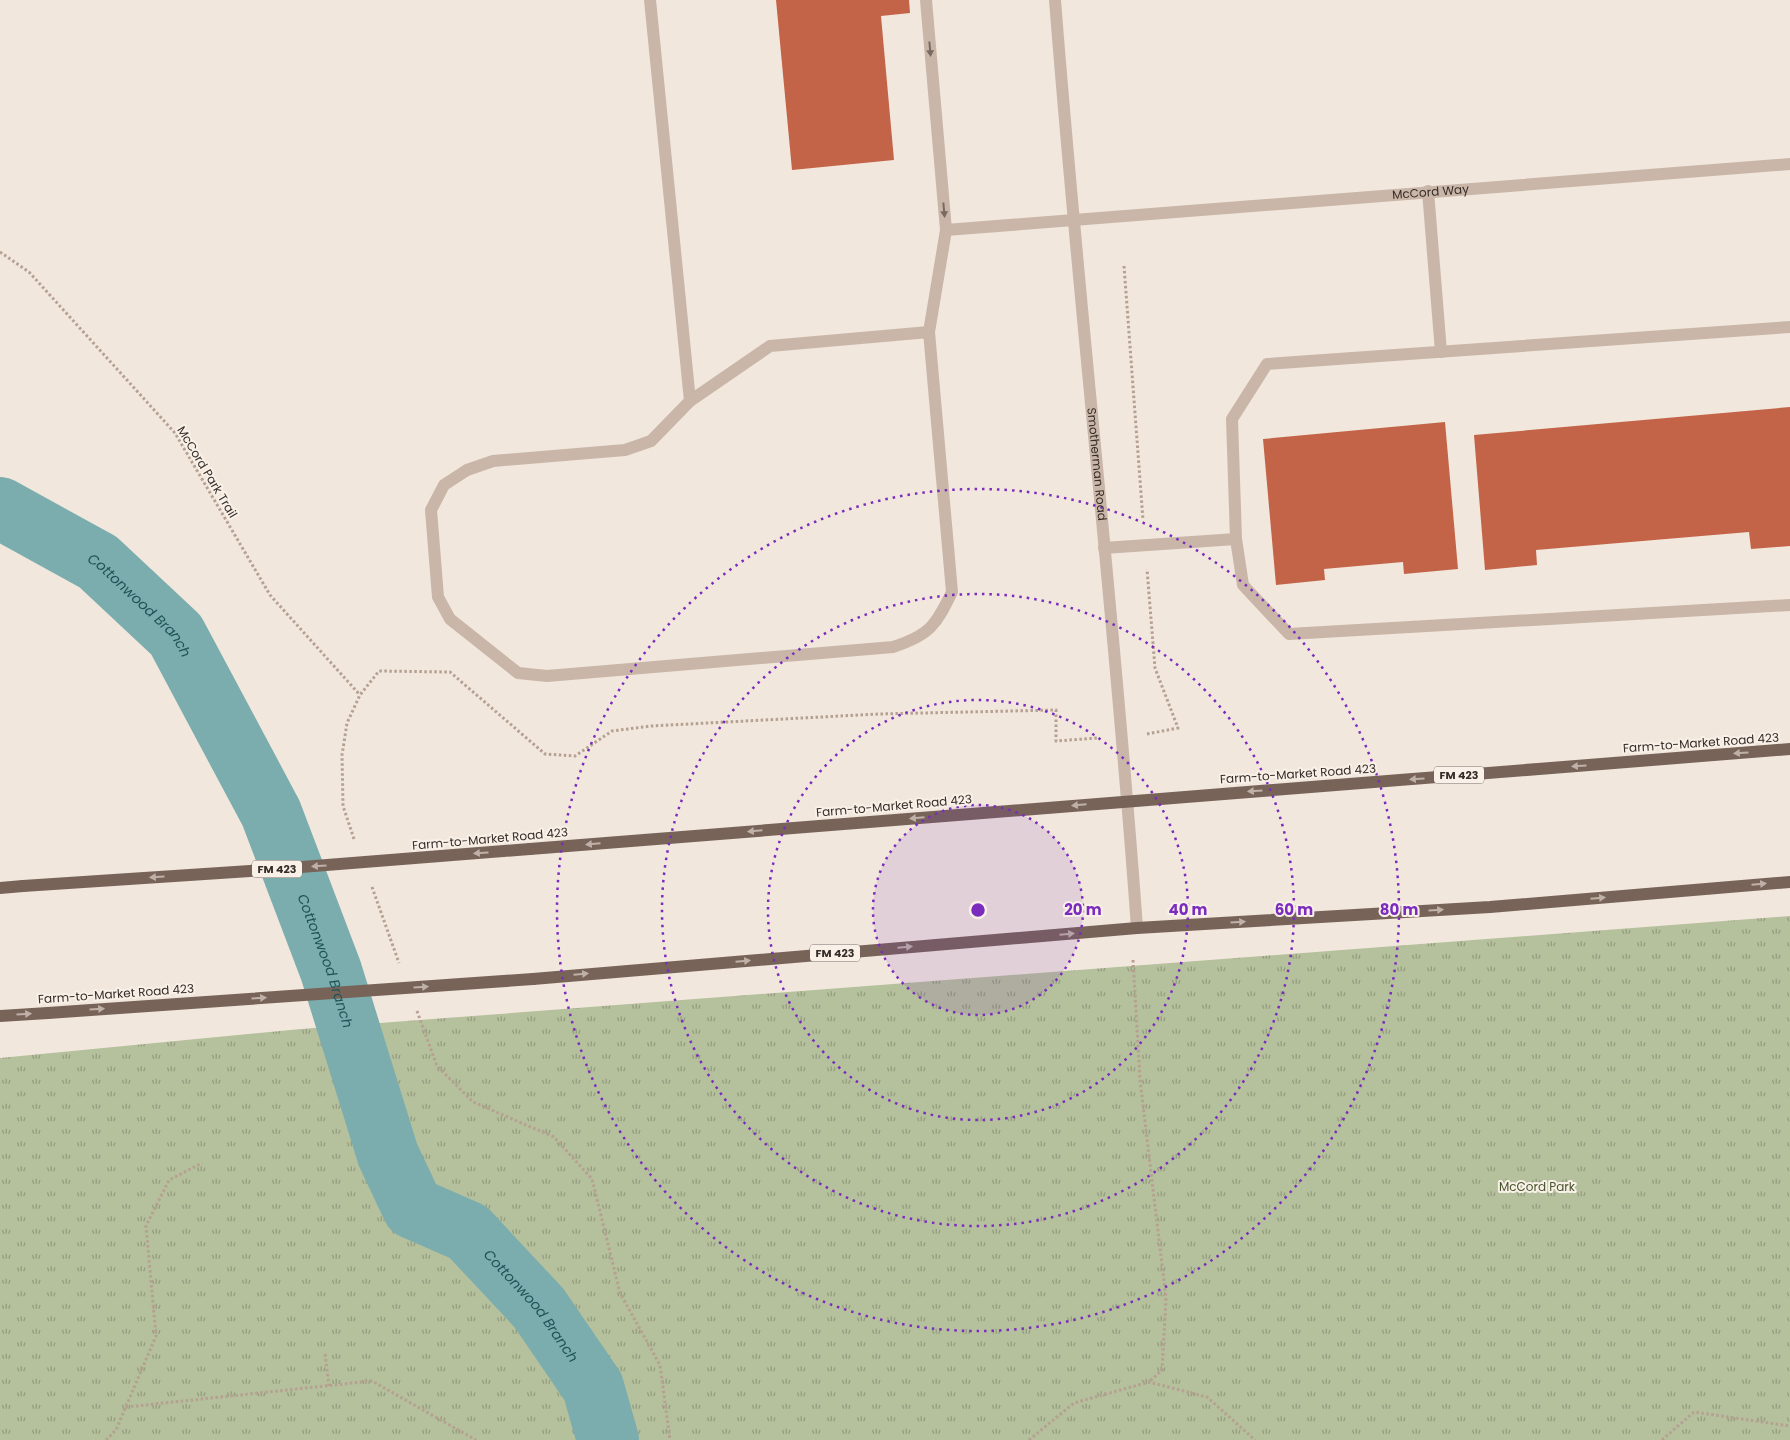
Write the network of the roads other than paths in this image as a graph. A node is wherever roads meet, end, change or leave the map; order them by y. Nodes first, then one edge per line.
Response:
1 (650, 0) edge
2 (926, 0) edge
3 (1055, 0) edge
4 (1790, 164) edge
5 (1428, 192) junction
6 (1072, 219) junction
7 (946, 230) junction
8 (1790, 326) edge
9 (929, 332) junction
10 (1441, 352) junction
11 (690, 401) junction
12 (1236, 539) junction
13 (1104, 548) junction
14 (1790, 606) edge
15 (1790, 749) edge
16 (1128, 801) junction
17 (1790, 882) edge
18 (0, 888) edge
19 (1137, 928) junction
20 (0, 1016) edge

1 - 11 street
2 -> 7 street
3 - 6 street, Smotherman Road
4 - 5 street, McCord Way
5 - 6 street, McCord Way
5 - 10 street
6 - 7 street, McCord Way
6 - 13 street, Smotherman Road
7 - 9 street
8 - 10 street
9 - 11 street
9 - 11 street
10 - 12 street
12 - 13 street
12 - 14 street
13 - 16 street, Smotherman Road
15 -> 16 main road, Farm-to-Market Road 423 / FM 423
16 -> 18 main road, Farm-to-Market Road 423 / FM 423, bridge
16 - 19 street, Smotherman Road
19 -> 17 main road, Farm-to-Market Road 423 / FM 423
20 -> 19 main road, Farm-to-Market Road 423 / FM 423, bridge

